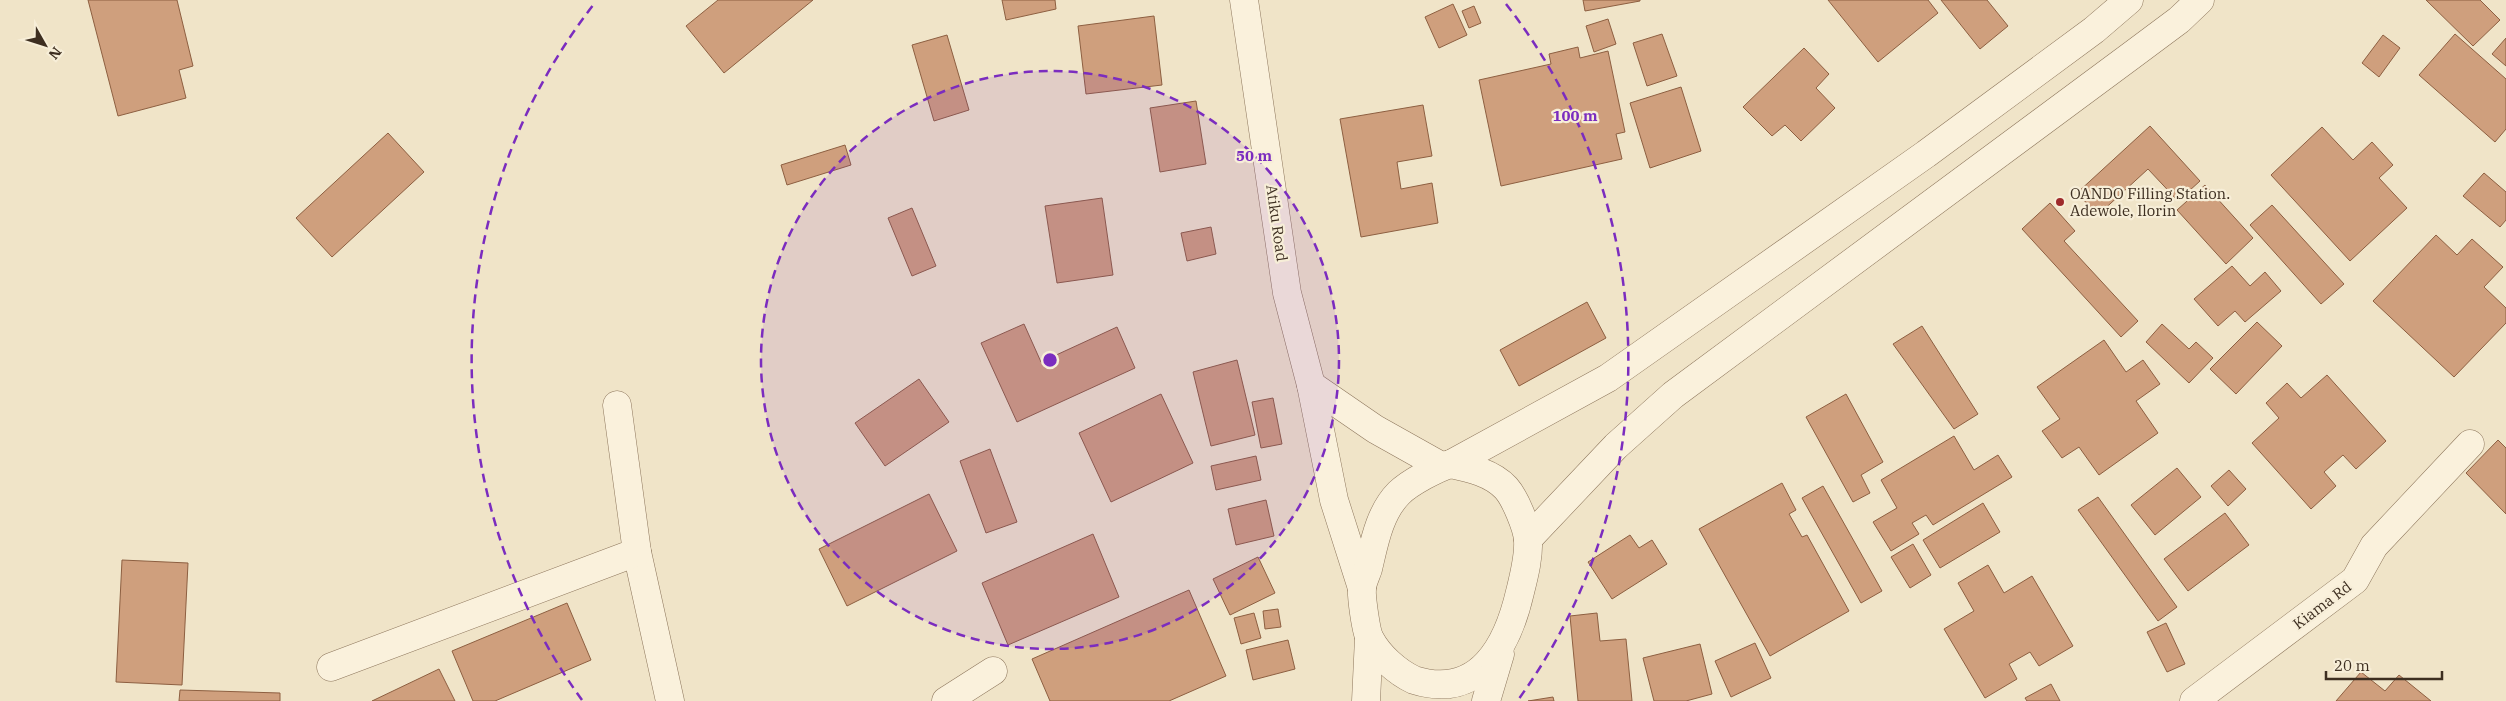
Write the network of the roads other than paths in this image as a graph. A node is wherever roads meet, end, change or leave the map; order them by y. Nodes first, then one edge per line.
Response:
1 (1244, 0) edge
2 (2129, 0) edge
3 (2200, 0) edge
4 (1311, 385) junction
5 (617, 406) dead end
6 (2470, 444) dead end
7 (1446, 465) junction
8 (1528, 539) junction
9 (637, 552) junction
10 (1362, 588) junction
11 (1369, 638) junction
12 (1501, 650) junction
13 (330, 668) dead end
14 (993, 671) dead end
15 (670, 701) edge
16 (946, 701) edge
17 (1366, 701) edge
18 (1486, 701) edge
19 (2194, 701) edge

1 - 4 street, Atiku Road
2 - 7 street
3 - 8 street
4 - 7 street
4 - 10 street, Atiku Road
5 - 9 street
6 - 19 street, Kiama Rd
7 - 8 street
7 - 10 street
8 - 12 street
9 - 13 street
9 - 15 street
10 - 11 street
11 - 12 street
11 - 17 street
12 - 18 street
14 - 16 street

